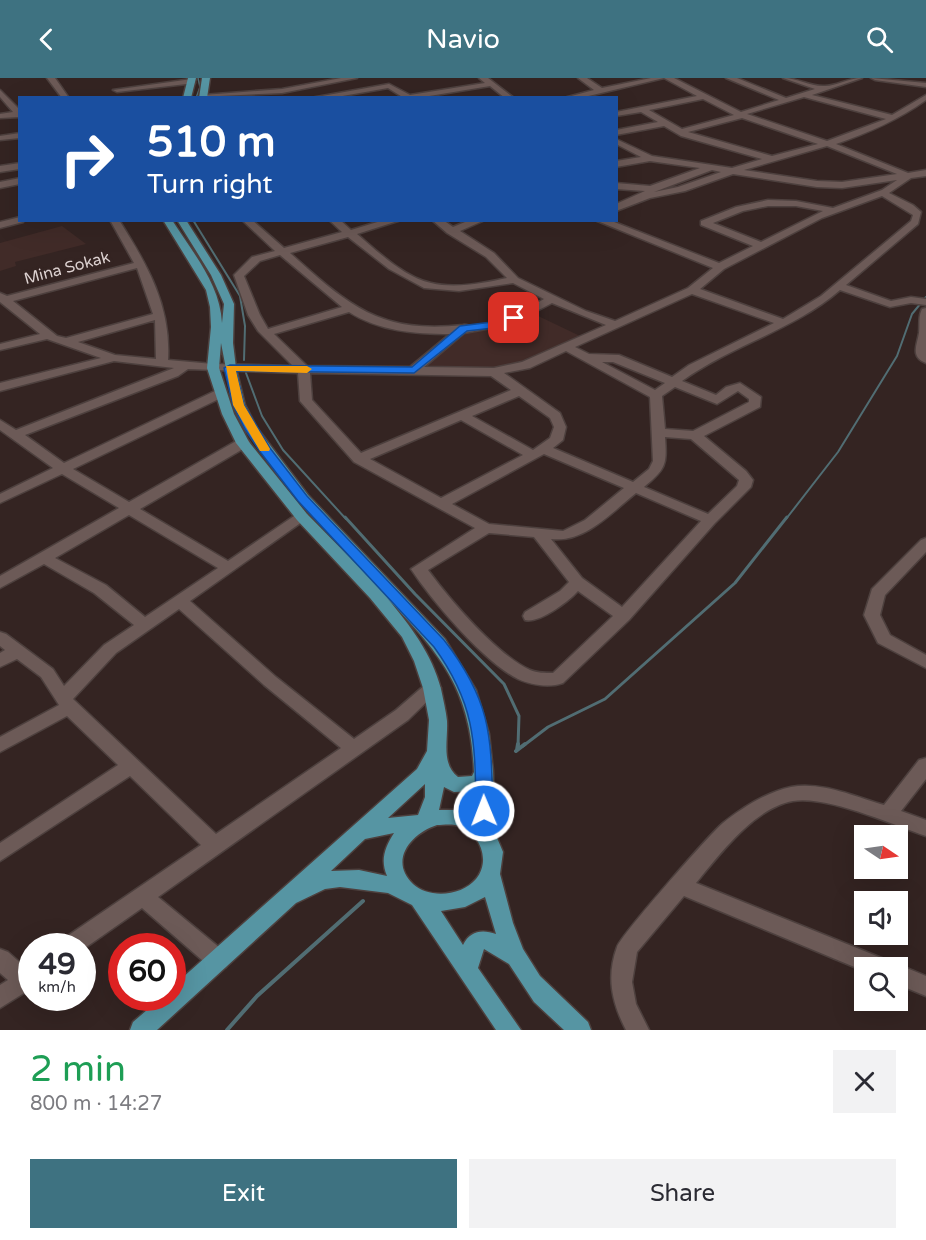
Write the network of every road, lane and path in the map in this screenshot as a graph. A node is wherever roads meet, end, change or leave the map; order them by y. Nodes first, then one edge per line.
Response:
1 (51, 78) edge
2 (206, 78) edge
3 (353, 78) edge
4 (501, 78) edge
5 (582, 78) edge
6 (661, 78) edge
7 (668, 78) edge
8 (730, 78) edge
9 (787, 78) edge
10 (858, 78) edge
11 (875, 78) edge
12 (192, 80) edge
13 (487, 80) edge
14 (111, 81) dead end
15 (319, 81) edge
16 (926, 85) edge
17 (302, 88) junction
18 (823, 89) junction
19 (601, 91) junction
20 (0, 93) edge
21 (118, 94) edge
22 (806, 95) junction
23 (64, 96) edge
24 (188, 96) edge
25 (203, 96) edge
26 (214, 96) edge
27 (308, 96) edge
28 (326, 96) edge
29 (408, 96) edge
30 (413, 96) edge
31 (509, 96) edge
32 (577, 96) edge
33 (703, 97) junction
34 (926, 97) edge
35 (788, 101) junction
36 (642, 109) junction
37 (909, 110) junction
38 (926, 112) edge
39 (18, 113) edge
40 (18, 114) edge
41 (618, 114) edge
42 (741, 115) junction
43 (0, 116) edge
44 (892, 118) junction
45 (665, 123) junction
46 (680, 132) junction
47 (618, 134) edge
48 (18, 135) edge
49 (0, 138) edge
50 (618, 142) edge
51 (825, 142) junction
52 (650, 158) junction
53 (772, 159) junction
54 (618, 163) edge
55 (18, 166) edge
56 (713, 167) junction
57 (0, 170) edge
58 (733, 170) junction
59 (926, 173) edge
60 (908, 176) junction
61 (18, 182) edge
62 (0, 185) edge
63 (618, 186) edge
64 (649, 192) junction
65 (882, 193) junction
66 (618, 207) edge
67 (834, 210) junction
68 (18, 220) edge
69 (115, 222) edge
70 (168, 222) edge
71 (182, 222) edge
72 (248, 222) edge
73 (336, 222) edge
74 (390, 222) edge
75 (439, 222) edge
76 (476, 222) edge
77 (604, 222) edge
78 (0, 225) edge
79 (450, 231) junction
80 (350, 233) junction
81 (763, 246) junction
82 (286, 253) junction
83 (138, 265) junction
84 (720, 267) junction
85 (514, 280) junction
86 (838, 286) junction
87 (692, 290) junction
88 (551, 299) junction
89 (5, 303) edge
90 (924, 304) edge
91 (350, 308) junction
92 (161, 315) junction
93 (784, 323) junction
94 (617, 325) junction
95 (464, 328) junction
96 (266, 333) junction
97 (49, 335) junction
98 (66, 342) junction
99 (0, 347) edge
100 (566, 347) junction
101 (114, 358) junction
102 (589, 358) junction
103 (926, 359) edge
104 (162, 363) junction
105 (185, 366) junction
106 (213, 368) junction
107 (230, 368) junction
108 (304, 369) junction
109 (414, 370) junction
110 (494, 372) junction
111 (671, 382) junction
112 (0, 387) edge
113 (520, 391) junction
114 (221, 393) junction
115 (656, 395) junction
116 (463, 416) junction
117 (0, 424) edge
118 (658, 432) junction
119 (14, 435) junction
120 (695, 435) junction
121 (243, 443) junction
122 (538, 452) junction
123 (358, 459) junction
124 (63, 469) junction
125 (635, 488) junction
126 (0, 499) edge
127 (442, 503) junction
128 (129, 509) junction
129 (302, 517) junction
130 (710, 520) junction
131 (486, 528) junction
132 (540, 535) junction
133 (926, 543) edge
134 (43, 557) junction
135 (229, 568) junction
136 (577, 582) junction
137 (0, 583) edge
138 (180, 601) junction
139 (531, 616) dead end
140 (623, 616) junction
141 (146, 625) junction
142 (0, 638) edge
143 (17, 651) junction
144 (0, 661) edge
145 (926, 662) edge
146 (432, 688) junction
147 (66, 702) junction
148 (0, 745) edge
149 (437, 747) junction
150 (353, 748) junction
151 (926, 765) edge
152 (131, 766) junction
153 (484, 771) junction
154 (888, 814) junction
155 (422, 821) junction
156 (926, 828) edge
157 (359, 833) junction
158 (485, 835) junction
159 (214, 845) junction
160 (0, 854) edge
161 (491, 875) junction
162 (682, 886) junction
163 (412, 894) junction
164 (142, 896) junction
165 (286, 898) junction
166 (89, 933) edge
167 (854, 957) edge
168 (0, 959) edge
169 (218, 960) junction
170 (519, 961) junction
171 (467, 969) junction
172 (18, 971) edge
173 (908, 979) edge
174 (18, 984) edge
175 (926, 986) edge
176 (0, 998) edge
177 (141, 1030) edge
178 (510, 1030) edge
179 (580, 1030) edge
180 (638, 1030) edge

1 - 23 street
2 - 25 main road
3 - 15 street
4 - 13 street
5 - 19 street
6 - 19 street
7 - 33 street
8 - 35 street
9 - 18 street
10 - 18 street
11 - 16 street
12 - 21 street
12 - 24 main road
13 - 30 street
13 - 31 street
14 - 21 street
15 - 17 street
17 - 26 street
17 - 27 street
18 - 22 street
19 - 32 street
20 - 39 street
22 - 35 street
22 - 44 street
28 - 29 street
33 - 36 street
33 - 42 street
34 - 37 street
35 - 42 street
36 - 41 street
36 - 45 street
37 - 38 street
37 - 44 street
40 - 43 street
42 - 46 street
42 - 51 street
44 - 51 street
45 - 46 street
45 - 47 street
46 - 53 street
48 - 49 street
50 - 52 street
51 - 53 street
51 - 60 street
52 - 54 street
52 - 56 street
53 - 58 street
55 - 57 street
56 - 58 street
56 - 64 street
58 - 60 street
58 - 64 street
59 - 60 street
60 - 65 street
61 - 62 street
63 - 64 street
64 - 66 street
65 - 67 street
65 - 86 street
67 - 81 street
67 - 81 street
68 - 78 street
69 - 83 street
70 - 106 main road
71 - 107 main road
72 - 82 street
73 - 80 street
74 - 80 street
75 - 79 street
76 - 79 street
77 - 84 street
79 - 85 street
80 - 82 street
80 - 85 street
81 - 84 street
82 - 91 street
82 - 96 street
83 - 89 street, Mina Sokak
83 - 92 street
84 - 87 street
85 - 88 street
86 - 90 street
86 - 93 street
87 - 93 street
87 - 94 street
88 - 94 street
88 - 95 street
89 - 97 street
90 - 103 street
91 - 95 street
91 - 96 street
92 - 98 street
92 - 104 street
93 - 111 street
94 - 100 street
95 - 109 street
96 - 108 street
97 - 98 street
97 - 99 street
98 - 101 street
100 - 102 street
100 - 110 street
101 - 104 street
101 - 112 street
102 - 111 street
102 - 115 street
104 - 105 street
105 - 106 street
105 - 119 street
106 - 107 street
106 - 114 main road
107 - 108 street
107 - 153 main road
108 - 109 street
108 - 123 street
109 - 110 street
110 - 113 street
111 - 115 street
111 - 120 street
113 - 116 street
113 - 122 street
114 - 121 main road
114 - 124 street
115 - 118 street
116 - 122 street
116 - 123 street
117 - 119 street
118 - 120 street
118 - 125 street
119 - 124 street
120 - 130 street
121 - 128 street
121 - 129 main road
122 - 125 street
122 - 127 street
123 - 127 street
124 - 126 street
124 - 128 street
125 - 130 street
125 - 132 street
127 - 131 street
128 - 134 street
128 - 135 street
129 - 135 street
129 - 146 main road
130 - 140 street
131 - 132 street
131 - 140 street
132 - 136 street
133 - 145 street
134 - 137 street
134 - 141 street
135 - 138 street
136 - 139 street
136 - 140 street
138 - 141 street
138 - 150 street
141 - 147 street
142 - 143 street
143 - 144 street
143 - 147 street
146 - 149 main road
146 - 150 street
147 - 148 street
147 - 152 street
149 - 153 main road
149 - 155 main road
149 - 157 main road
150 - 159 street
151 - 154 street
152 - 159 street
152 - 160 street
153 - 158 main road
154 - 156 street
154 - 162 street
155 - 157 main road
155 - 158 main road
155 - 163 main road
157 - 165 main road
158 - 161 main road
159 - 164 street
161 - 163 main road
161 - 170 main road
162 - 167 street
162 - 180 street
163 - 165 main road
163 - 171 main road
164 - 166 street
164 - 169 street
165 - 169 main road
168 - 172 street
169 - 177 main road
170 - 171 main road
170 - 179 main road
171 - 178 main road
173 - 175 street
174 - 176 street

